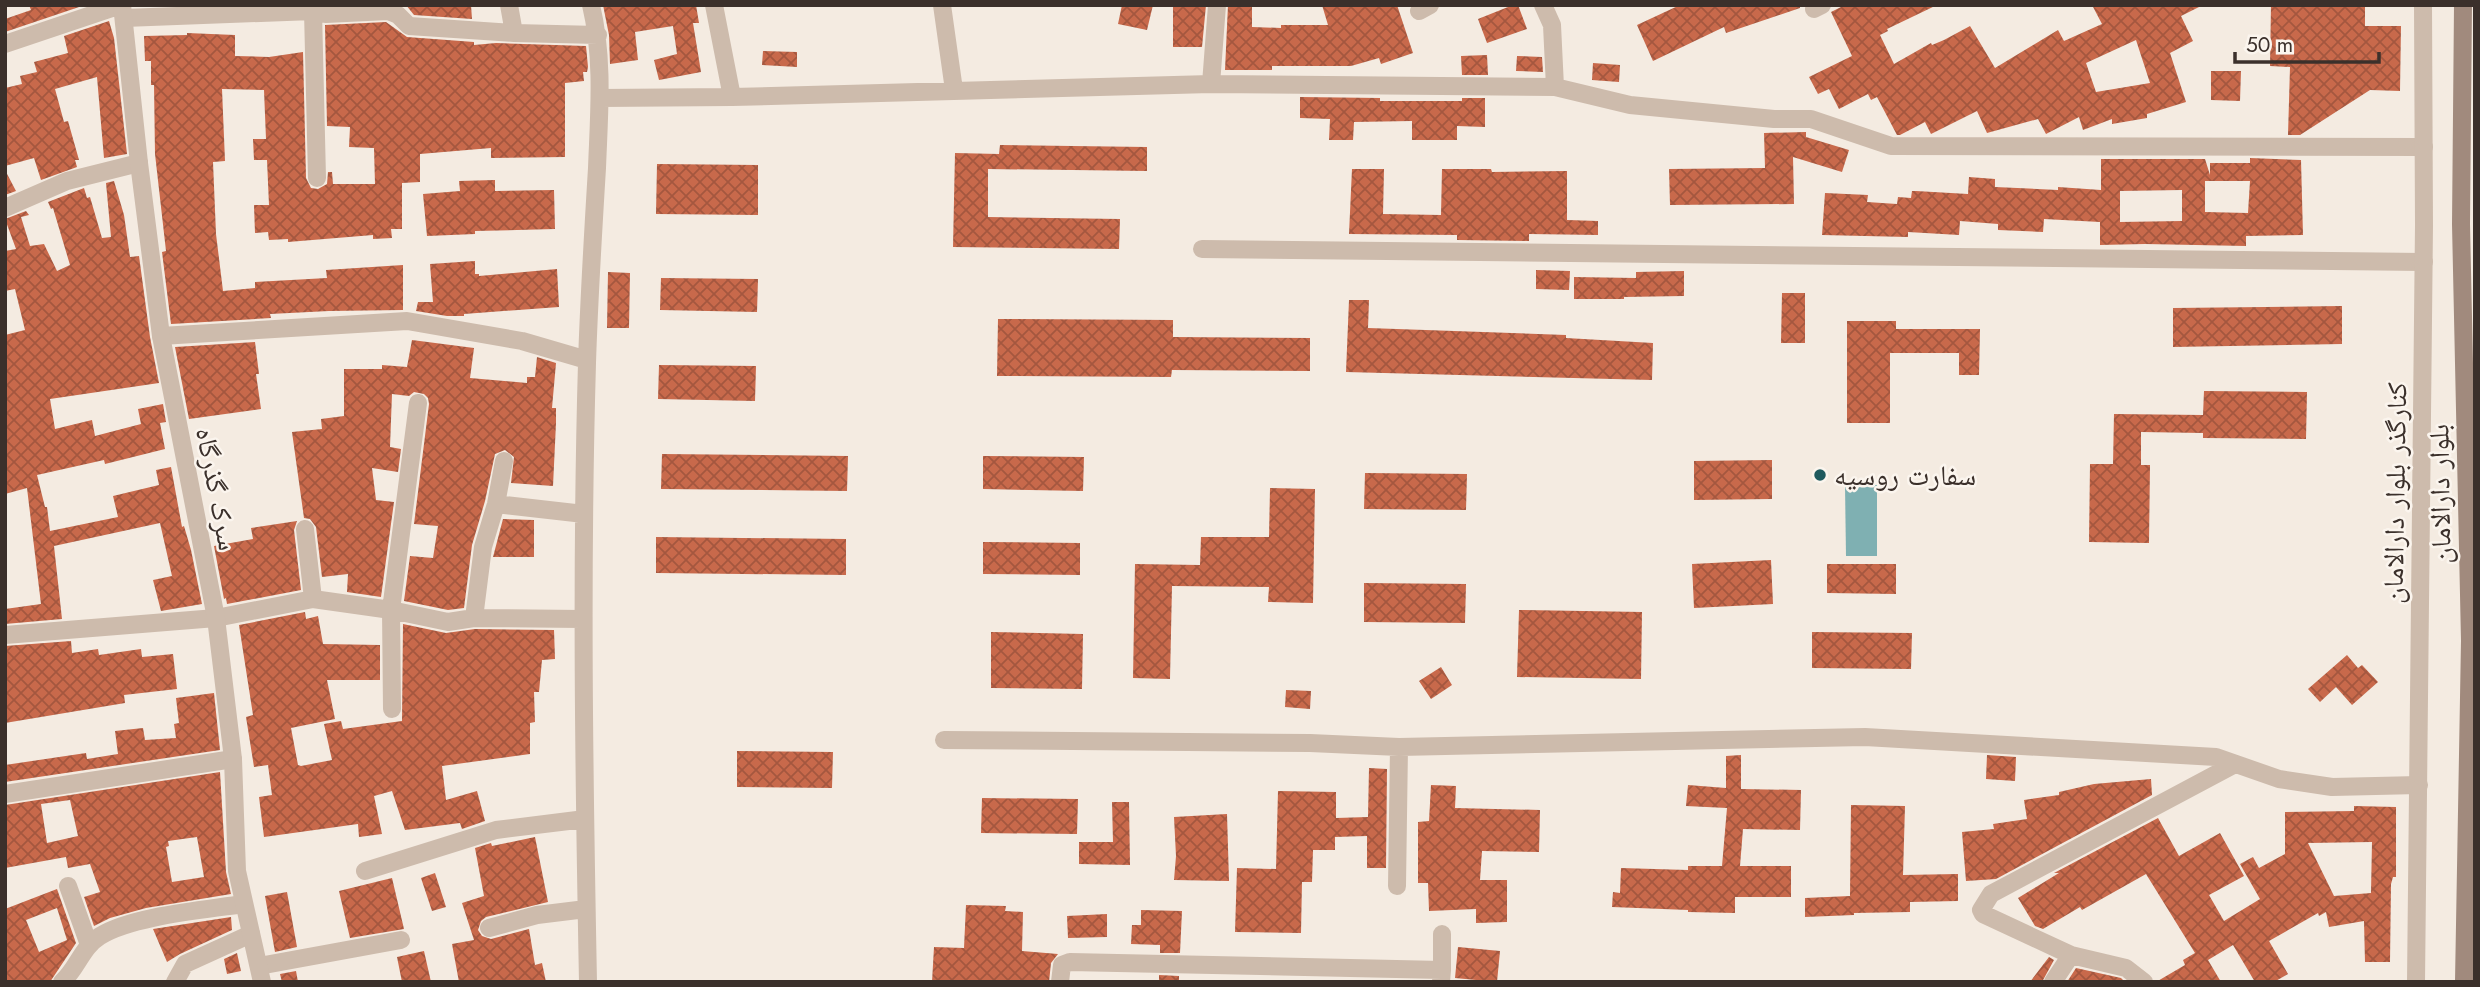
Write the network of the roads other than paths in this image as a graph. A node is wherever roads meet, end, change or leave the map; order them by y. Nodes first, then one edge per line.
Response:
1 (509, 5) edge
2 (591, 5) edge
3 (714, 5) edge
4 (942, 5) edge
5 (1217, 5) edge
6 (1543, 5) edge
7 (2423, 5) edge
8 (2463, 5) edge
9 (122, 9) edge
10 (313, 11) junction
11 (514, 33) junction
12 (598, 35) junction
13 (5, 44) edge
14 (1211, 84) junction
15 (1555, 87) junction
16 (954, 90) junction
17 (732, 97) junction
18 (600, 98) junction
19 (2424, 147) junction
20 (139, 163) junction
21 (317, 178) dead end
22 (5, 208) edge
23 (1202, 249) dead end
24 (2424, 262) junction
25 (161, 337) junction
26 (587, 360) junction
27 (418, 402) dead end
28 (504, 461) dead end
29 (496, 504) junction
30 (584, 514) junction
31 (305, 529) dead end
32 (313, 599) junction
33 (391, 610) junction
34 (216, 618) junction
35 (474, 618) junction
36 (582, 619) junction
37 (5, 635) edge
38 (392, 709) dead end
39 (944, 740) dead end
40 (1399, 747) junction
41 (233, 759) junction
42 (2235, 764) junction
43 (2419, 785) junction
44 (5, 794) edge
45 (585, 819) junction
46 (365, 871) dead end
47 (68, 886) dead end
48 (1397, 886) dead end
49 (243, 904) junction
50 (586, 909) junction
51 (489, 928) dead end
52 (251, 934) junction
53 (1441, 934) dead end
54 (401, 940) dead end
55 (89, 945) junction
56 (2071, 955) junction
57 (260, 974) edge
58 (1414, 975) edge
59 (1441, 976) edge
60 (62, 982) edge
61 (175, 982) edge
62 (588, 982) edge
63 (1060, 982) edge
64 (2053, 982) edge
65 (2144, 982) edge
66 (2416, 982) edge
67 (2464, 982) edge

1 - 11 street
2 - 12 street
3 - 17 street
4 - 16 street
5 - 14 street
6 - 15 street
7 - 19 street, کنارگذر بلوار دارالامان
8 - 67 main road, بلوار دارالامان
9 - 10 street
9 - 13 street
9 - 20 street, سرک گذرگاه
10 - 11 street
10 - 21 street
11 - 12 street
12 - 18 street
14 - 15 street
14 - 16 street
15 - 19 street
16 - 17 street
17 - 18 street
18 - 26 street
19 - 24 street, کنارگذر بلوار دارالامان
20 - 22 street
20 - 25 street, سرک گذرگاه
23 - 24 street
24 - 43 street, کنارگذر بلوار دارالامان
25 - 26 street
25 - 34 street, سرک گذرگاه
26 - 30 street
27 - 33 street
28 - 29 street
29 - 30 street
29 - 35 street
30 - 36 street
31 - 32 street
32 - 33 street
32 - 34 street
33 - 35 street
33 - 38 street
34 - 37 street
34 - 41 street, سرک گذرگاه
35 - 36 street
36 - 45 street
39 - 40 street
40 - 42 street
40 - 48 street
41 - 44 street
41 - 49 street, سرک گذرگاه
42 - 43 street
42 - 56 street
43 - 66 street, کنارگذر بلوار دارالامان
45 - 46 street
45 - 50 street
47 - 55 street
49 - 52 street, سرک گذرگاه
49 - 55 street
50 - 51 street
50 - 62 street
52 - 57 street, سرک گذرگاه
52 - 61 street
53 - 59 street
54 - 57 street
55 - 60 street
56 - 64 street
56 - 65 street
58 - 59 street
58 - 63 street

